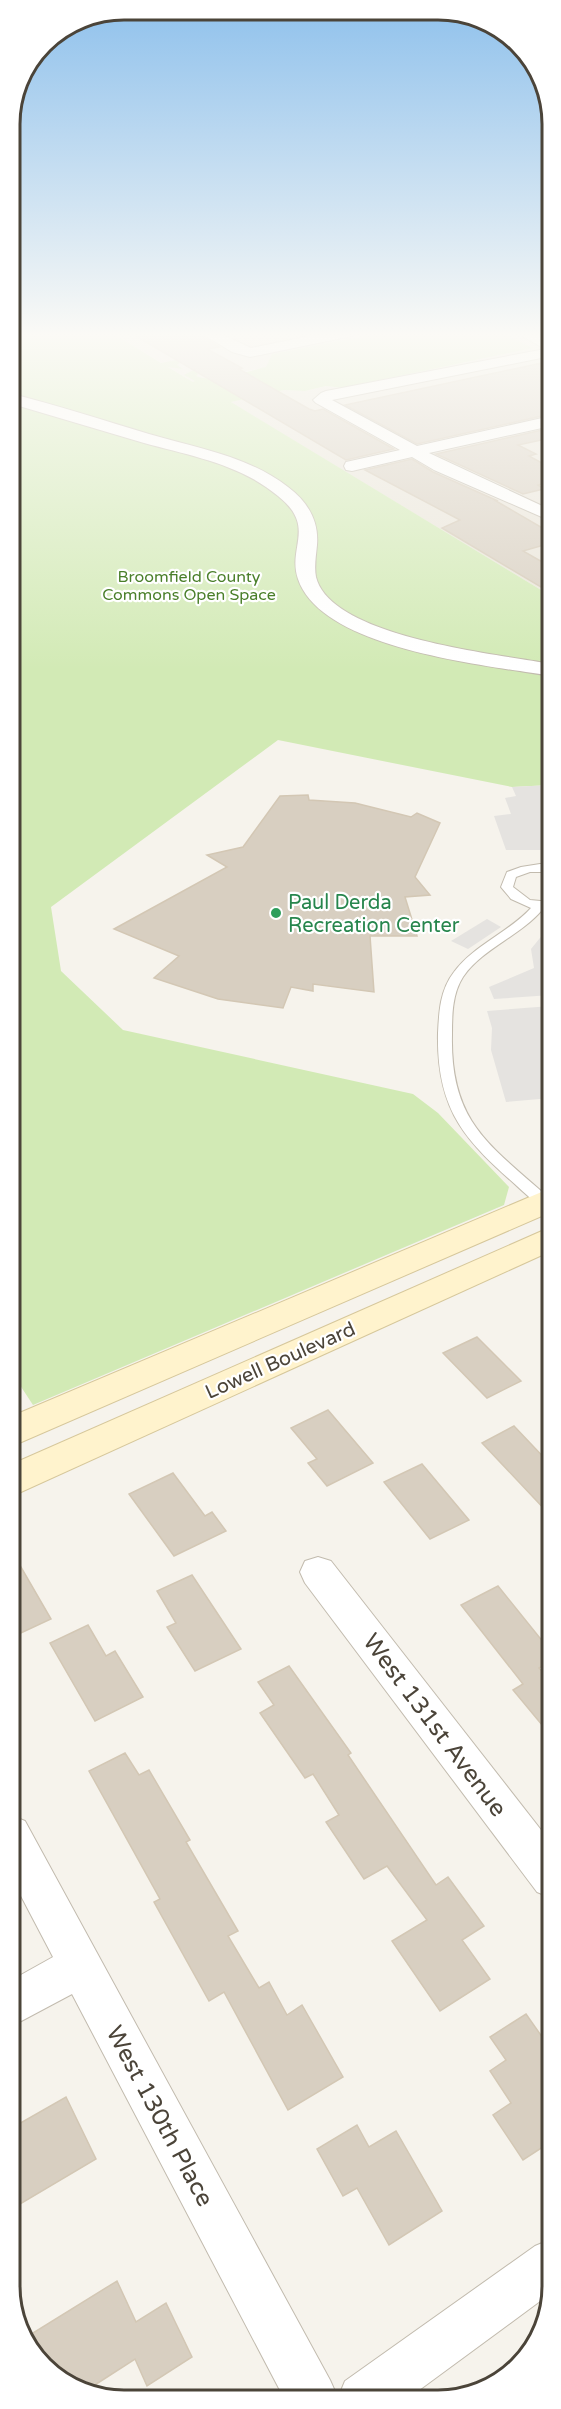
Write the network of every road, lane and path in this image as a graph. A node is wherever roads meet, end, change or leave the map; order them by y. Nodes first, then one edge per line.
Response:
1 (169, 444) edge
2 (400, 444) edge
3 (447, 444) edge
4 (414, 452) junction
5 (352, 466) dead end
6 (542, 505) edge
7 (532, 508) junction
8 (542, 512) edge
9 (542, 668) edge
10 (542, 868) edge
11 (542, 905) edge
12 (542, 909) edge
13 (542, 1200) edge
14 (541, 1212) edge
15 (541, 1231) edge
16 (541, 1242) edge
17 (399, 1306) junction
18 (20, 1429) edge
19 (20, 1471) edge
20 (318, 1572) dead end
21 (20, 1853) edge
22 (541, 1864) edge
23 (80, 1966) junction
24 (20, 1999) edge
25 (541, 2271) edge
26 (308, 2390) edge
27 (376, 2390) edge

1 - 9 street
2 - 4 street
3 - 4 street
4 - 5 street
4 - 7 street
6 - 7 street
7 - 8 street
10 - 11 lane
12 - 13 lane
14 - 18 main road, Lowell Boulevard
15 - 17 main road
16 - 17 main road, Lowell Boulevard
17 - 19 main road, Lowell Boulevard
20 - 22 street, West 131st Avenue
21 - 23 street, West 130th Place
23 - 24 street
23 - 26 street, West 130th Place
25 - 27 street

